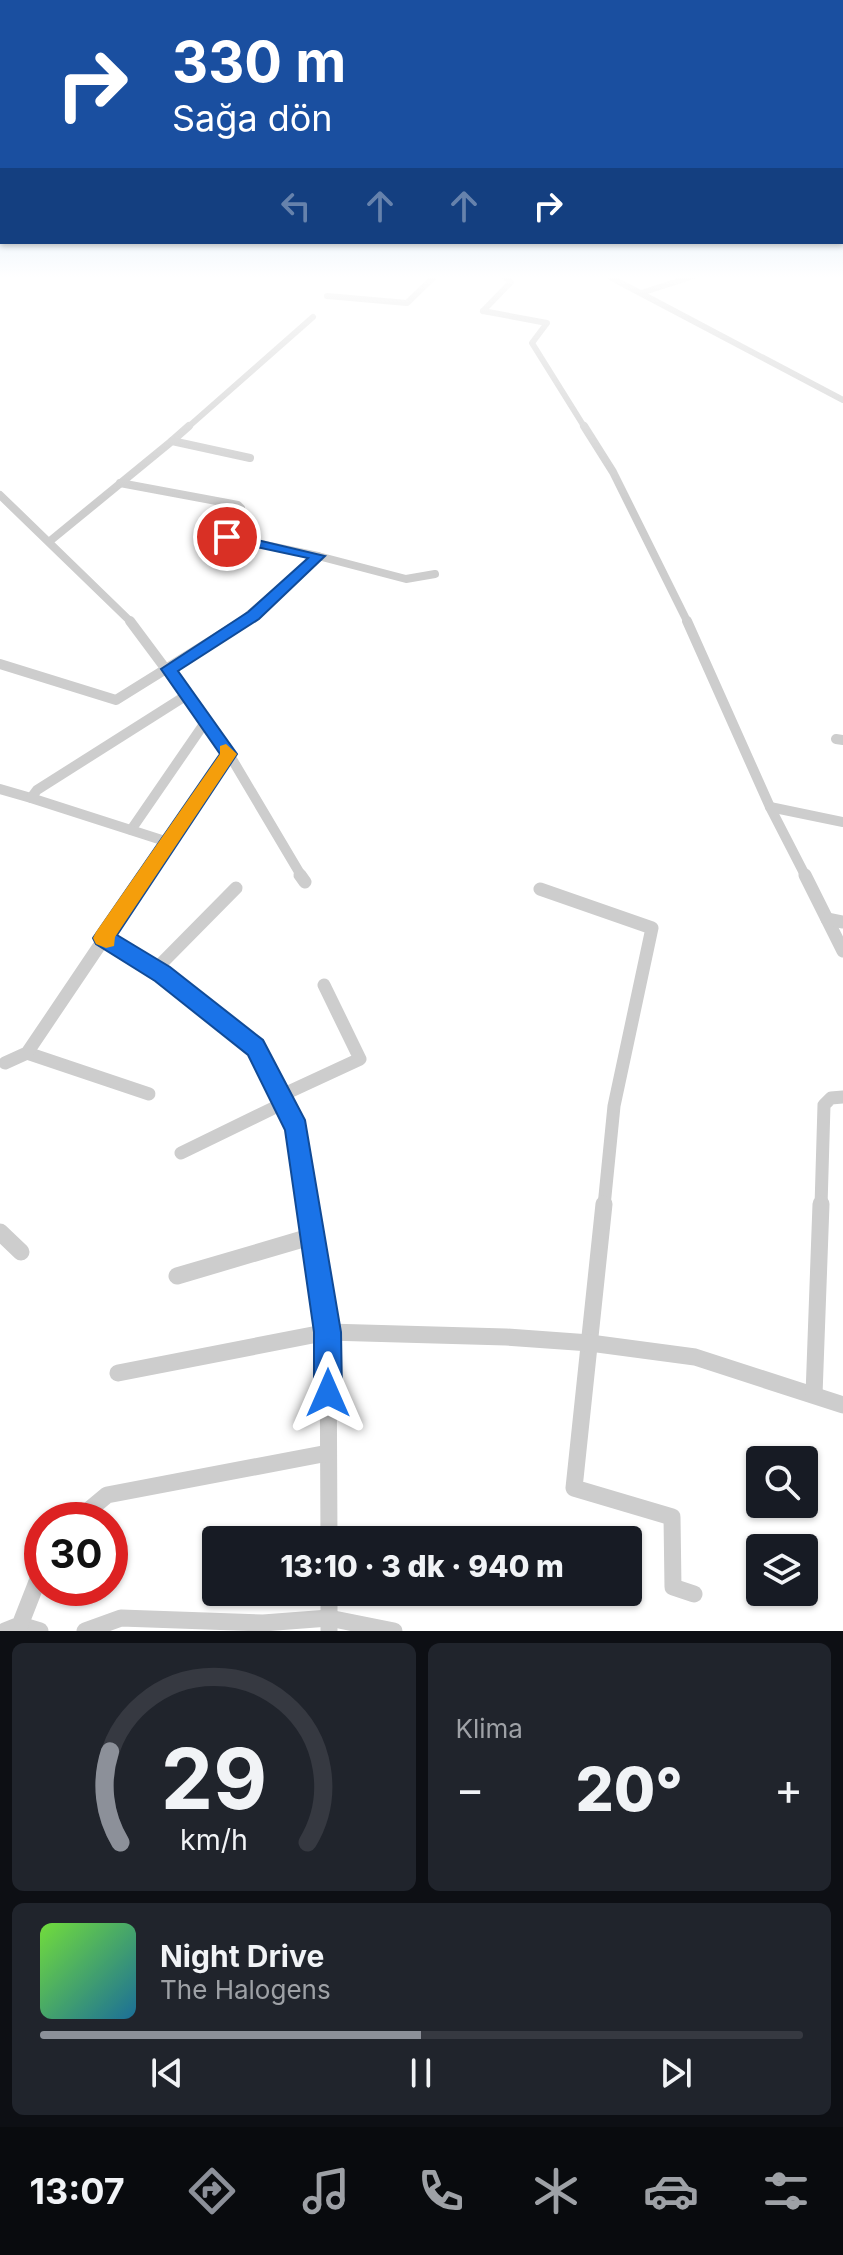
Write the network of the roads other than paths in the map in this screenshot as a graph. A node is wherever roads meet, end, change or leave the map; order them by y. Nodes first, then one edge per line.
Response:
1 (273, 352) edge
2 (538, 352) edge
3 (753, 352) edge
4 (843, 400) edge
5 (172, 441) junction
6 (250, 458) dead end
7 (120, 483) junction
8 (0, 495) edge
9 (50, 541) junction
10 (318, 556) junction
11 (435, 574) dead end
12 (0, 664) edge
13 (169, 669) junction
14 (187, 695) junction
15 (206, 721) junction
16 (229, 754) junction
17 (0, 789) edge
18 (31, 798) junction
19 (770, 807) junction
20 (843, 822) edge
21 (131, 830) junction
22 (168, 842) junction
23 (305, 882) dead end
24 (236, 888) dead end
25 (540, 889) dead end
26 (827, 919) junction
27 (843, 922) edge
28 (103, 938) junction
29 (843, 951) edge
30 (155, 970) junction
31 (324, 985) dead end
32 (27, 1053) junction
33 (2, 1064) edge
34 (149, 1094) dead end
35 (843, 1097) edge
36 (282, 1099) junction
37 (181, 1153) dead end
38 (0, 1232) edge
39 (313, 1236) junction
40 (21, 1252) dead end
41 (177, 1276) dead end
42 (328, 1332) junction
43 (590, 1343) junction
44 (118, 1373) dead end
45 (814, 1395) junction
46 (843, 1405) edge
47 (328, 1453) junction
48 (99, 1502) edge
49 (329, 1526) edge
50 (694, 1594) dead end
51 (24, 1606) edge
52 (329, 1624) edge
53 (13, 1628) edge
54 (40, 1631) edge
55 (85, 1631) edge
56 (394, 1631) edge

1 - 5 street
2 - 19 street
3 - 4 street
5 - 6 street
5 - 7 street
7 - 9 street
7 - 10 street
8 - 9 street
9 - 13 street
10 - 11 street
10 - 13 street
12 - 13 street
13 - 14 street
14 - 15 street
14 - 18 street
15 - 16 street
15 - 21 street
16 - 22 street
16 - 23 street
17 - 18 street
18 - 21 street
19 - 20 street
19 - 26 street
21 - 22 street
22 - 28 street
24 - 30 street
25 - 43 street
26 - 27 street
26 - 29 street
28 - 30 street
28 - 32 street
30 - 36 street
31 - 36 street
32 - 33 street
32 - 34 street
35 - 45 street
36 - 37 street
36 - 39 street
38 - 40 street
39 - 41 street
39 - 42 street
42 - 43 street
42 - 44 street
42 - 47 street
43 - 45 street
43 - 50 street
45 - 46 street
47 - 48 street
47 - 49 street
51 - 53 street
52 - 55 street
52 - 56 street
53 - 54 street

